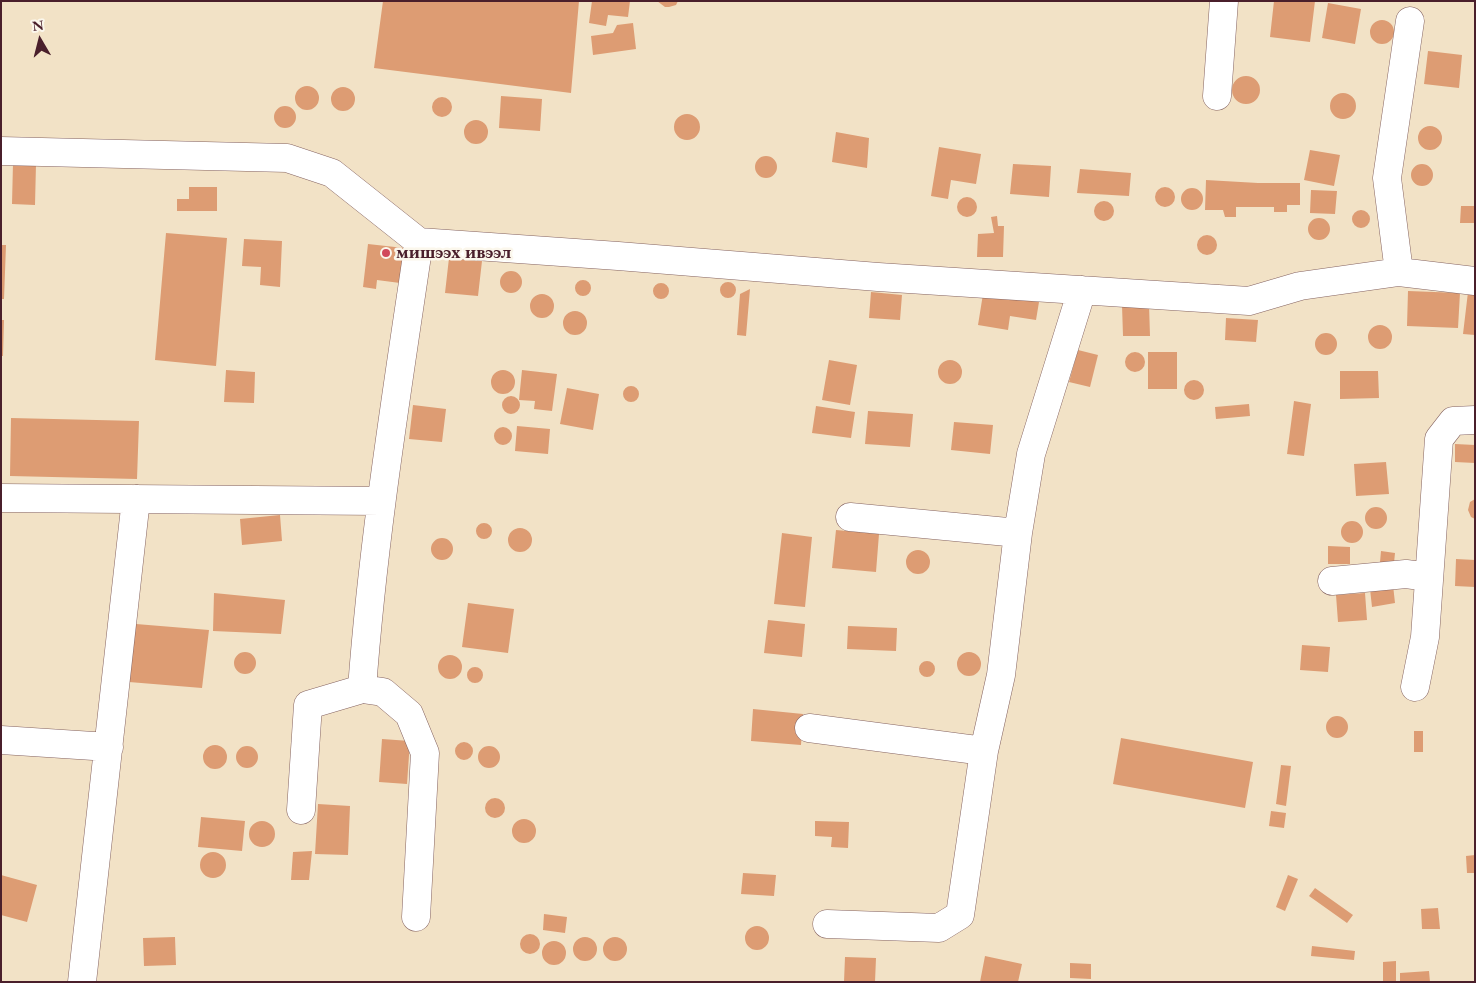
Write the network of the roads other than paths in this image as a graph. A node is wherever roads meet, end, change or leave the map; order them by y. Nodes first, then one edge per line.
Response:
1 (1224, 1) edge
2 (1410, 22) dead end
3 (1218, 96) dead end
4 (1, 151) edge
5 (419, 242) junction
6 (1399, 272) junction
7 (1475, 282) edge
8 (1082, 290) junction
9 (1475, 420) edge
10 (1, 498) edge
11 (136, 499) junction
12 (381, 501) junction
13 (850, 517) dead end
14 (1018, 533) junction
15 (1429, 577) junction
16 (1332, 581) dead end
17 (1415, 687) dead end
18 (362, 689) junction
19 (809, 728) dead end
20 (1, 740) edge
21 (109, 747) junction
22 (984, 751) junction
23 (301, 810) dead end
24 (416, 917) dead end
25 (827, 924) dead end
26 (82, 982) edge

1 - 3 street
2 - 6 street
4 - 5 street
5 - 8 street
5 - 12 street
6 - 7 street
6 - 8 street
8 - 14 street
9 - 15 street
10 - 11 street
11 - 12 street
11 - 21 street
12 - 18 street
13 - 14 street
14 - 22 street
15 - 16 street
15 - 17 street
18 - 23 street
18 - 24 street
19 - 22 street
20 - 21 street
21 - 26 street
22 - 25 street

